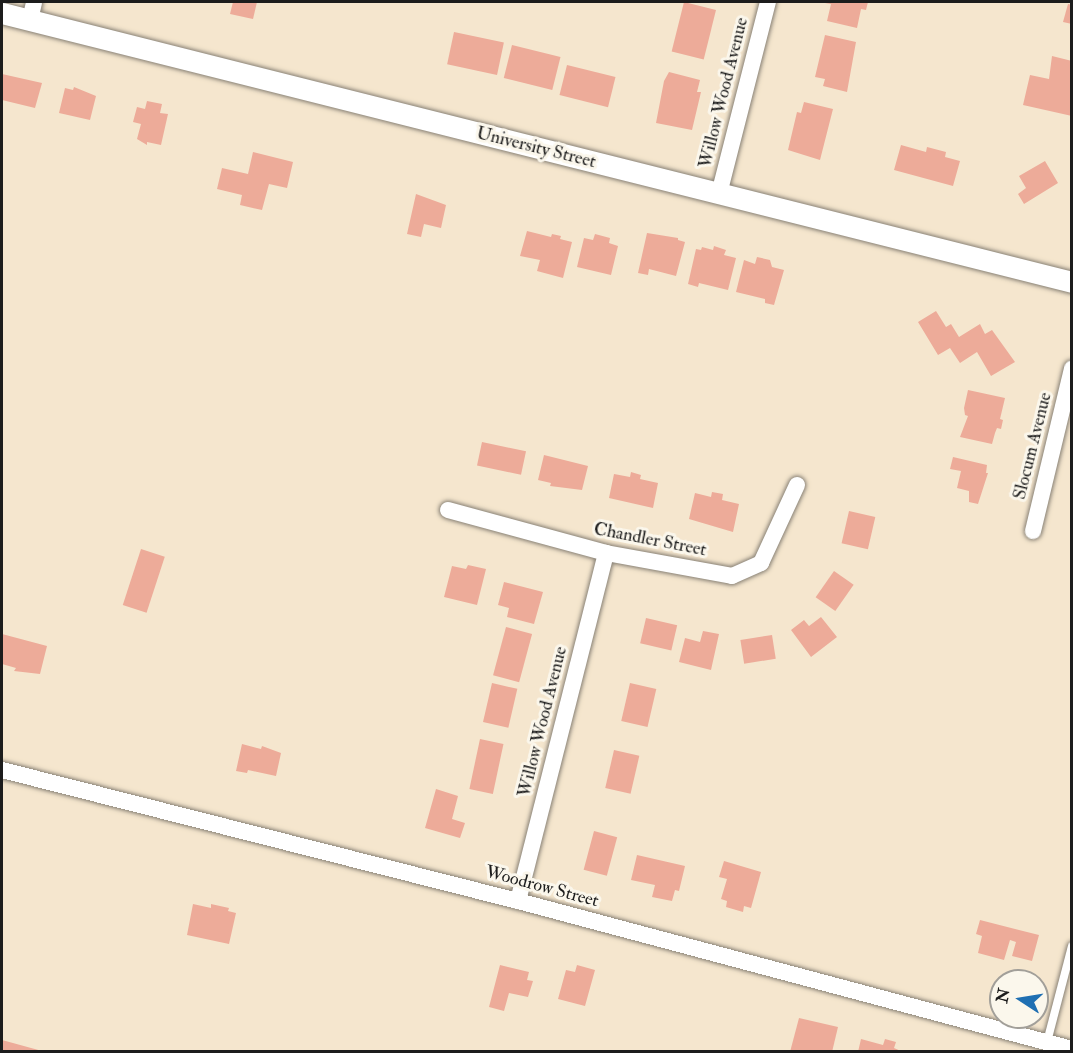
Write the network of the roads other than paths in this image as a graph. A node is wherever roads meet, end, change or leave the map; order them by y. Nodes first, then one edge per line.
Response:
1 (768, 2) edge
2 (32, 11) edge
3 (2, 13) edge
4 (719, 194) junction
5 (1071, 282) edge
6 (1071, 369) edge
7 (797, 485) dead end
8 (448, 510) dead end
9 (1033, 531) dead end
10 (606, 553) junction
11 (2, 770) edge
12 (518, 901) junction
13 (1071, 946) edge
14 (1047, 1042) junction
15 (1071, 1049) edge

1 - 4 street, Willow Wood Avenue
2 - 3 street, University Street
2 - 4 street, University Street
4 - 5 street, University Street
6 - 9 street, Slocum Avenue
7 - 10 street, Chandler Street
8 - 10 street, Chandler Street
10 - 12 street, Willow Wood Avenue
11 - 12 street, Woodrow Street
12 - 14 street, Woodrow Street
13 - 14 lane
14 - 15 street, Woodrow Street

